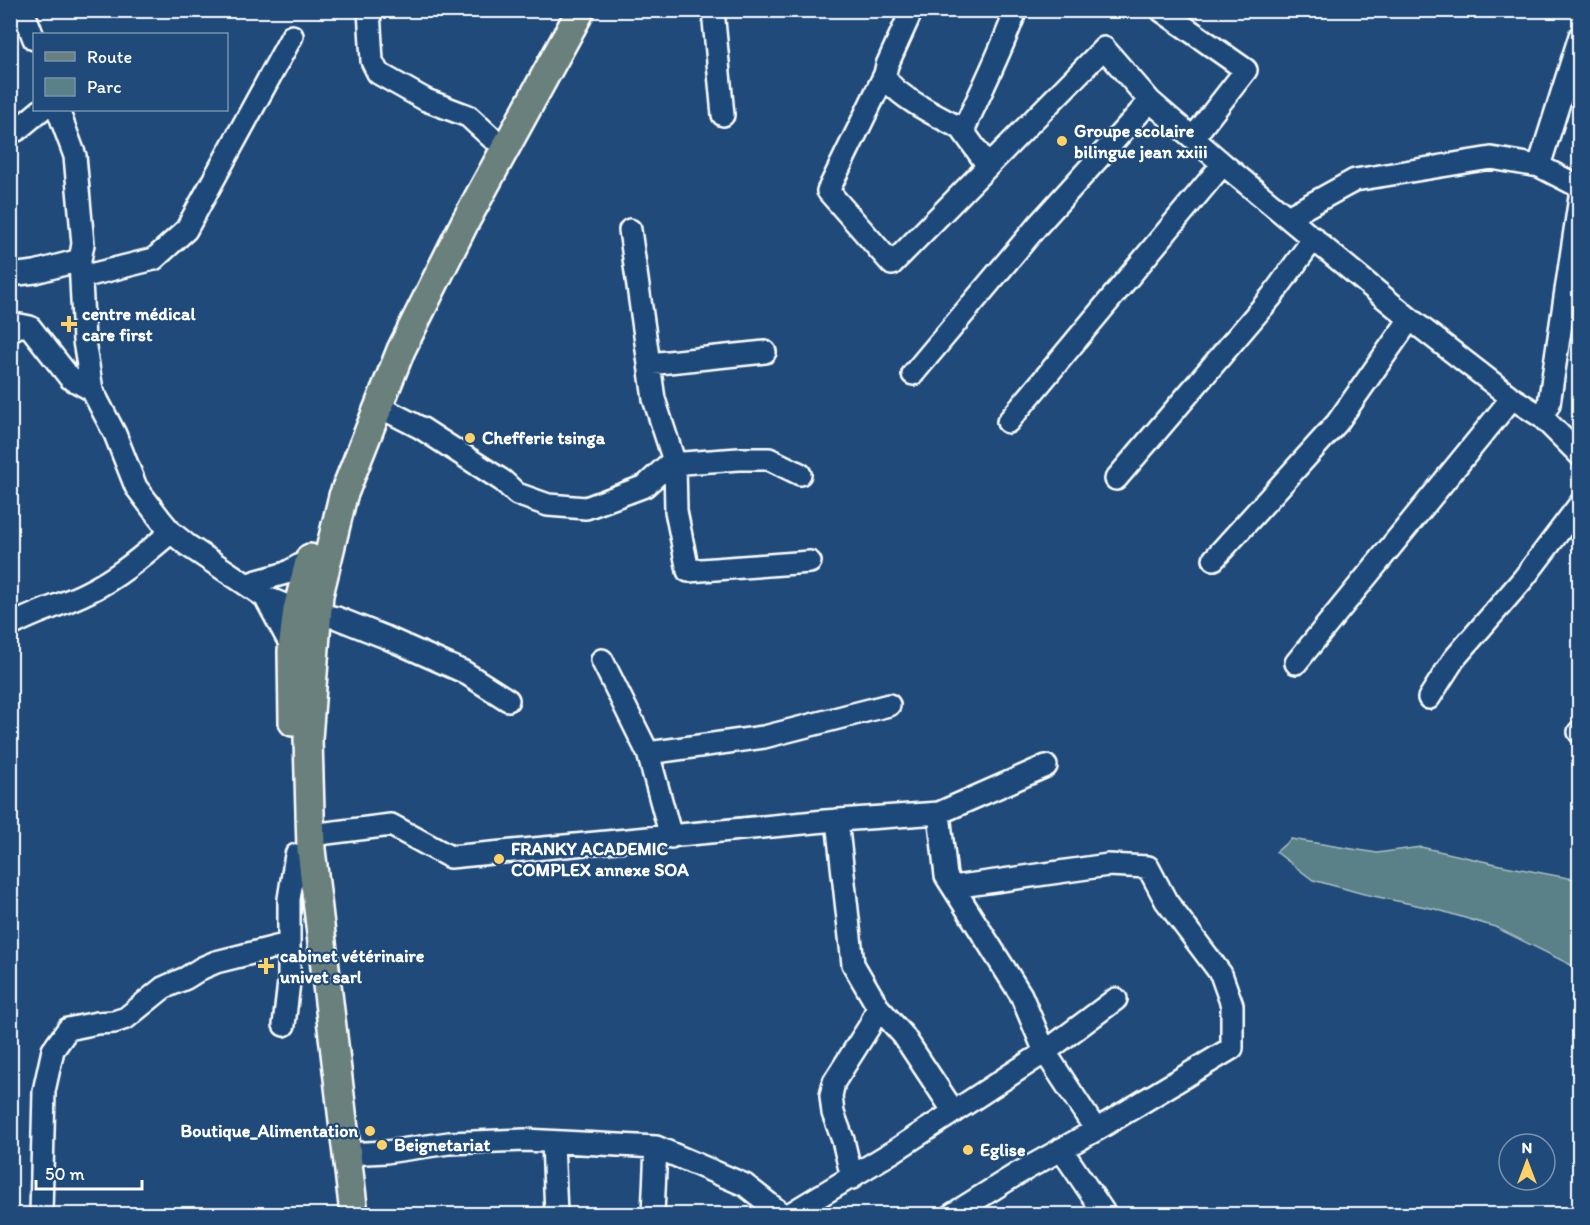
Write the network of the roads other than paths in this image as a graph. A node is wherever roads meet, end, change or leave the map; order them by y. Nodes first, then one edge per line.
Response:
1 (23, 10) edge
2 (369, 10) edge
3 (561, 10) edge
4 (581, 10) edge
5 (713, 10) edge
6 (912, 10) edge
7 (1016, 10) edge
8 (1162, 11) edge
9 (33, 36) edge
10 (292, 36) dead end
11 (1580, 36) edge
12 (885, 74) junction
13 (1150, 101) junction
14 (40, 111) edge
15 (58, 111) edge
16 (723, 115) dead end
17 (964, 129) junction
18 (10, 132) edge
19 (492, 138) junction
20 (1193, 138) junction
21 (1223, 164) junction
22 (988, 166) junction
23 (1539, 166) junction
24 (1580, 187) edge
25 (1580, 196) edge
26 (1288, 217) junction
27 (630, 230) dead end
28 (1314, 238) junction
29 (81, 269) junction
30 (10, 275) edge
31 (1410, 319) junction
32 (10, 331) edge
33 (765, 352) dead end
34 (649, 364) junction
35 (913, 374) dead end
36 (92, 390) junction
37 (1512, 398) junction
38 (378, 406) junction
39 (1542, 417) junction
40 (1008, 422) dead end
41 (1579, 456) edge
42 (675, 464) junction
43 (800, 474) dead end
44 (1116, 479) dead end
45 (1580, 504) edge
46 (171, 532) junction
47 (309, 560) junction
48 (1214, 560) dead end
49 (810, 562) dead end
50 (254, 587) junction
51 (314, 608) junction
52 (10, 626) edge
53 (292, 647) junction
54 (602, 660) dead end
55 (1296, 663) dead end
56 (1429, 698) dead end
57 (508, 699) dead end
58 (889, 705) dead end
59 (648, 753) junction
60 (1046, 766) dead end
61 (939, 813) junction
62 (837, 820) junction
63 (671, 837) junction
64 (303, 845) junction
65 (953, 887) junction
66 (288, 944) junction
67 (1116, 999) dead end
68 (878, 1007) junction
69 (284, 1025) dead end
70 (1046, 1052) junction
71 (954, 1112) junction
72 (1096, 1130) junction
73 (553, 1142) junction
74 (656, 1147) junction
75 (1061, 1149) junction
76 (347, 1154) junction
77 (852, 1178) junction
78 (41, 1215) edge
79 (341, 1215) edge
80 (354, 1215) edge
81 (556, 1215) edge
82 (653, 1215) edge
83 (782, 1215) edge
84 (790, 1215) edge
85 (953, 1215) edge
86 (1105, 1215) edge

1 - 9 street
2 - 19 street
3 - 19 main road
4 - 38 main road
5 - 16 street
6 - 12 street
7 - 17 street
8 - 20 street
10 - 29 street
11 - 23 street
12 - 17 street
12 - 22 street
13 - 20 street
13 - 22 street
13 - 35 street
14 - 18 street
15 - 29 street
17 - 22 street
19 - 47 main road
20 - 21 street
21 - 26 street
21 - 40 street
23 - 24 street
23 - 26 street
25 - 39 street
26 - 28 street
27 - 34 street
28 - 31 street
28 - 44 street
29 - 30 street
29 - 36 street
31 - 37 street
31 - 48 street
32 - 36 street
33 - 34 street
34 - 42 street
36 - 46 street
37 - 39 street
37 - 55 street
38 - 42 street
38 - 51 main road
39 - 41 street
42 - 43 street
42 - 49 street
45 - 56 street
46 - 50 street
46 - 52 street
47 - 50 street
47 - 51 main road
50 - 51 street
50 - 53 street
51 - 53 main road
51 - 57 street
51 - 64 main road
53 - 64 main road
54 - 59 street
58 - 59 street
59 - 63 street
60 - 61 street
61 - 62 street
61 - 65 street
62 - 63 street
62 - 68 street
63 - 64 street
64 - 66 street
64 - 76 main road
64 - 79 main road
65 - 70 street
65 - 72 street
66 - 69 street
66 - 78 street
67 - 70 street
68 - 71 street
68 - 77 street
70 - 71 street
70 - 72 street
71 - 77 street
72 - 75 street
73 - 74 street
73 - 76 street
73 - 81 street
74 - 82 street
74 - 83 street
75 - 85 street
75 - 86 street
76 - 80 main road
77 - 84 street

